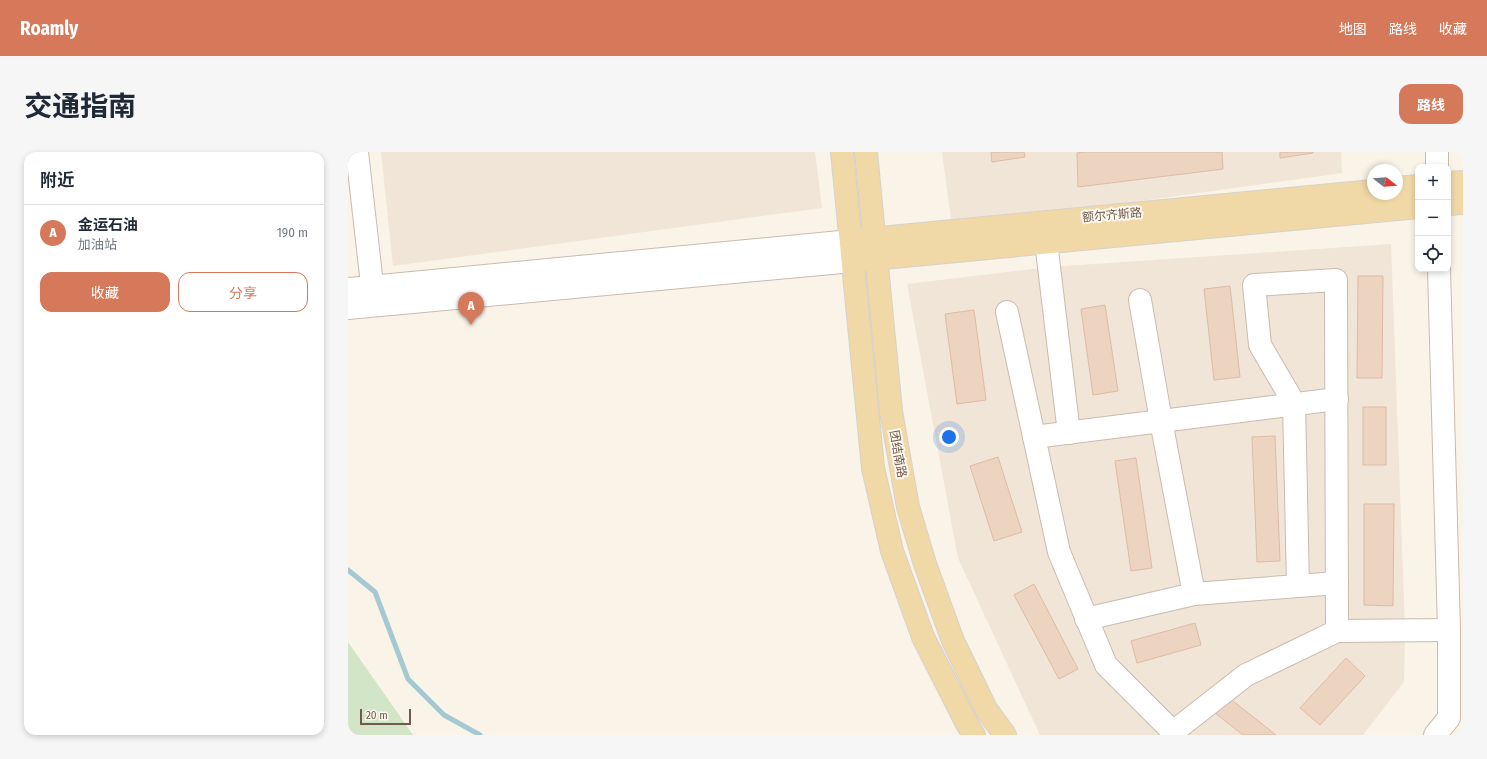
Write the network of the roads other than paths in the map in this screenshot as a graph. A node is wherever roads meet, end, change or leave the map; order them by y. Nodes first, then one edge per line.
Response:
1 (357, 152) edge
2 (842, 152) edge
3 (866, 152) edge
4 (1437, 152) edge
5 (1437, 164) edge
6 (1463, 182) edge
7 (1451, 183) edge
8 (1415, 186) edge
9 (1403, 187) edge
10 (1367, 191) edge
11 (1463, 203) edge
12 (1451, 204) edge
13 (1415, 207) edge
14 (874, 237) junction
15 (1046, 242) junction
16 (852, 251) junction
17 (876, 259) junction
18 (1439, 272) edge
19 (348, 289) edge
20 (373, 296) junction
21 (1140, 300) dead end
22 (348, 308) edge
23 (1007, 312) dead end
24 (1337, 399) junction
25 (1294, 403) junction
26 (1161, 421) junction
27 (1069, 433) junction
28 (1034, 437) junction
29 (1337, 583) junction
30 (1298, 586) junction
31 (1194, 594) junction
32 (1086, 619) junction
33 (1449, 630) junction
34 (1337, 631) junction
35 (1456, 718) edge
36 (1174, 734) edge
37 (974, 735) edge
38 (1005, 735) edge
39 (1435, 735) edge

1 - 20 street
2 - 16 main road, 团结南路
3 - 14 main road, 团结南路
4 - 5 street
6 - 7 main road
8 - 9 main road
10 - 14 main road, 额尔齐斯路
11 - 12 main road
13 - 15 main road
14 - 16 main road, 额尔齐斯路
14 - 17 main road, 团结南路
15 - 17 main road
15 - 27 street
16 - 17 main road
16 - 20 street
16 - 37 main road, 团结南路
17 - 38 main road, 团结南路
18 - 33 street
19 - 20 street
20 - 22 street
21 - 26 street
23 - 28 street
24 - 25 street
24 - 25 street
24 - 29 street
25 - 26 street
25 - 30 street
26 - 27 street
26 - 31 street
27 - 28 street
28 - 32 street
29 - 30 street
29 - 34 street
30 - 31 street
31 - 32 street
32 - 36 street
33 - 34 street
33 - 35 street
34 - 36 street
35 - 39 street

